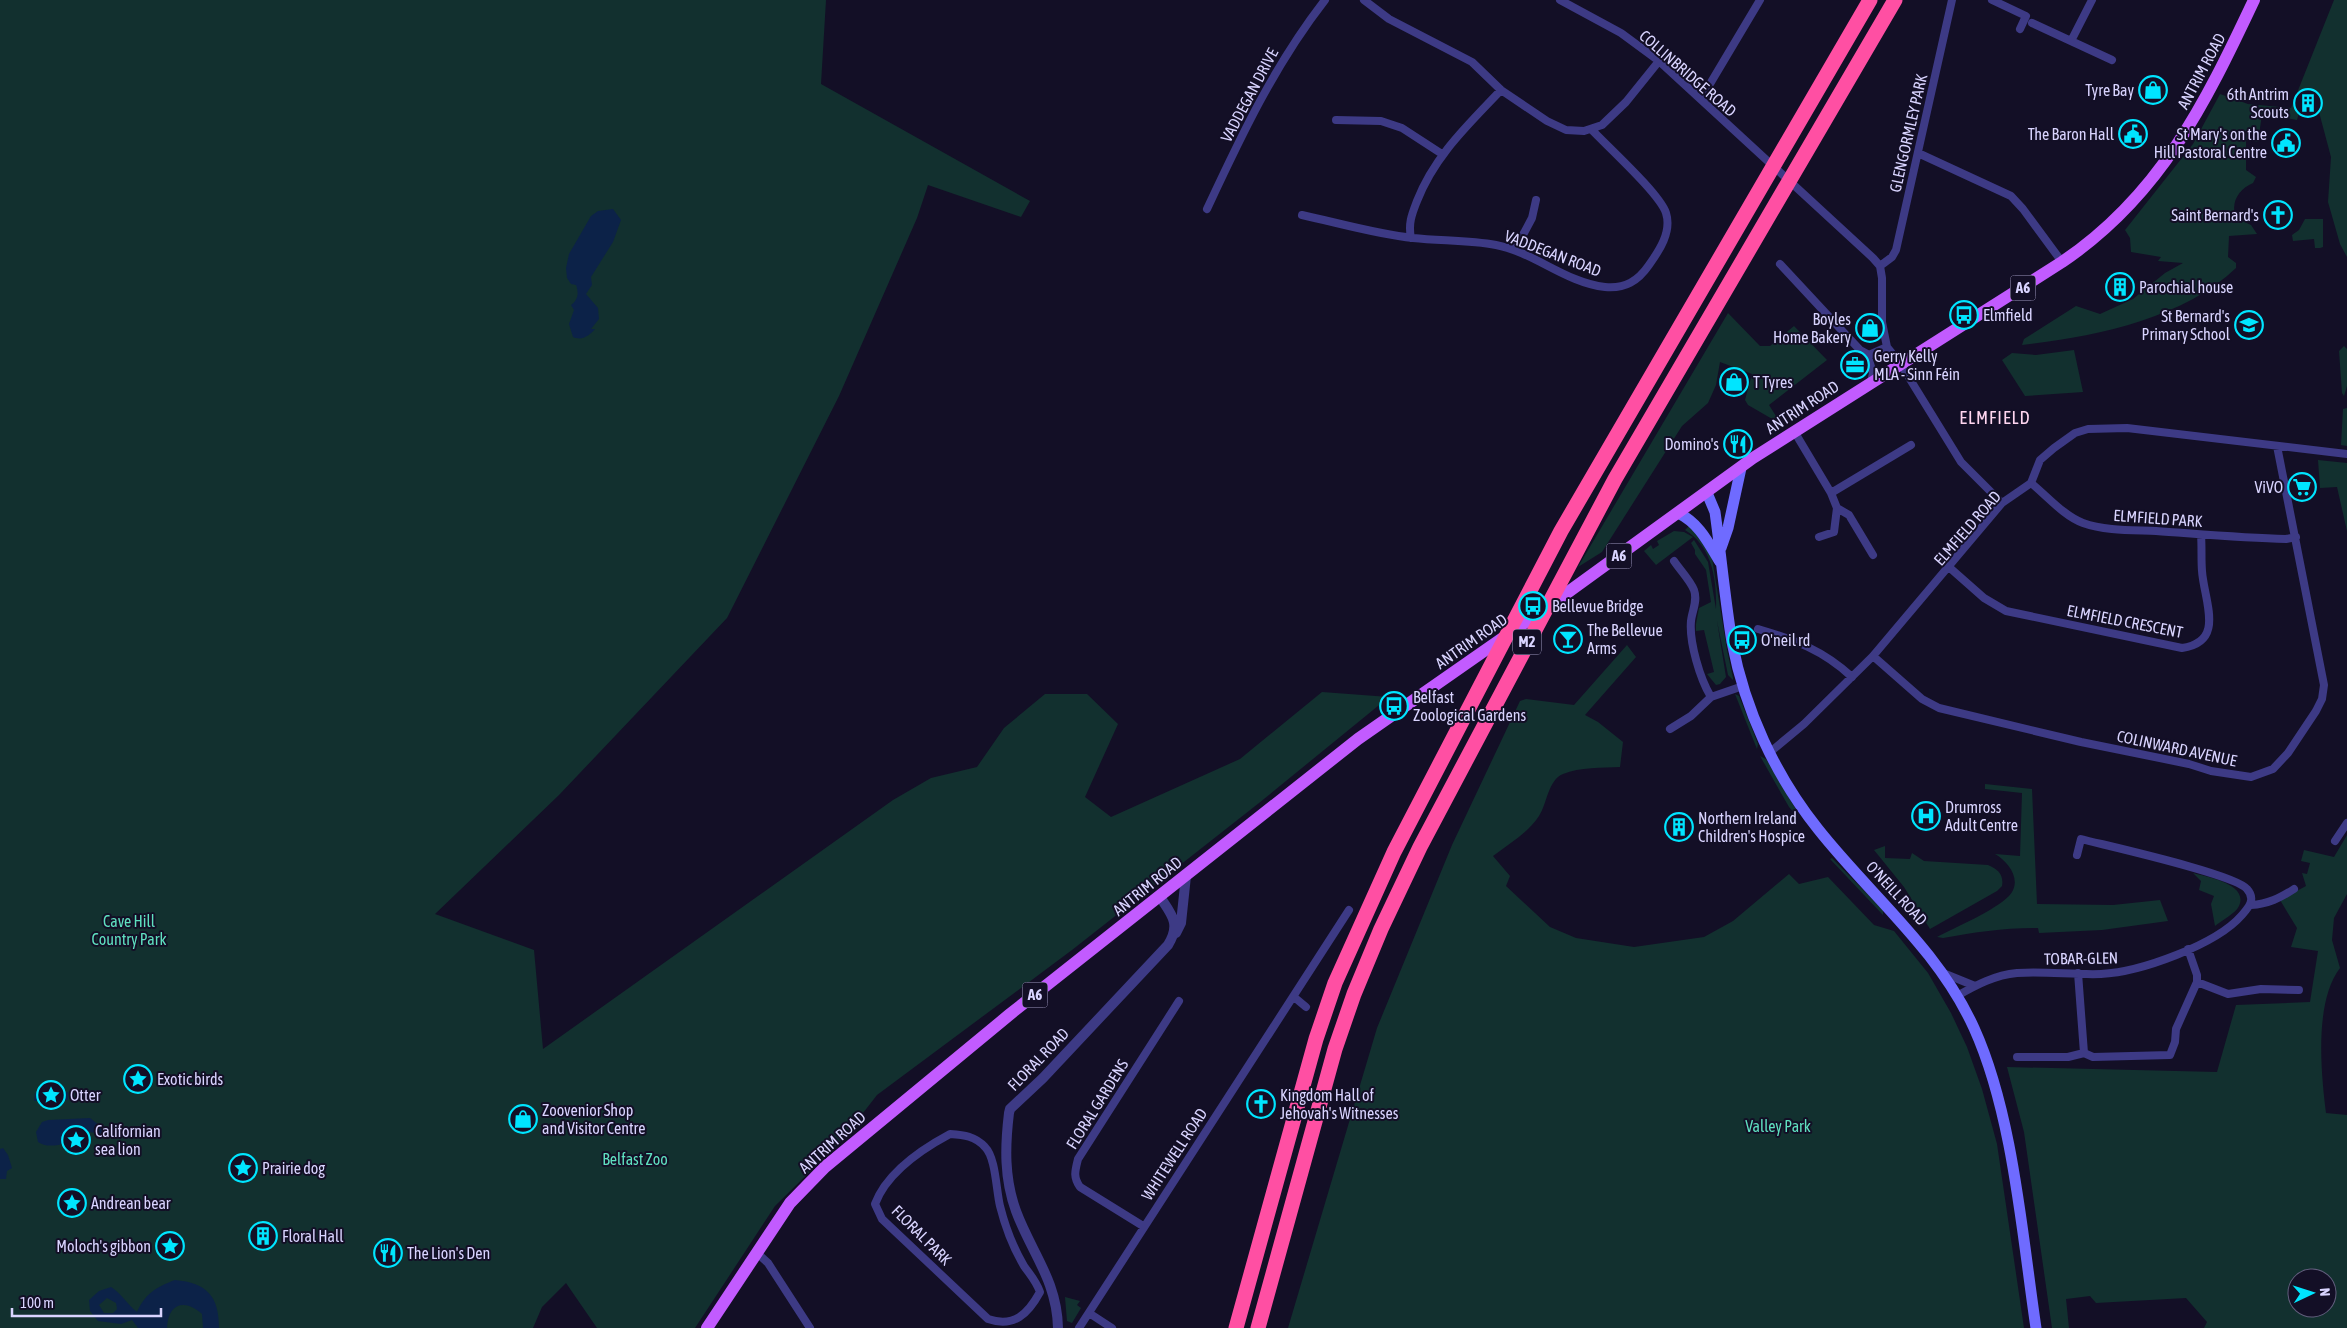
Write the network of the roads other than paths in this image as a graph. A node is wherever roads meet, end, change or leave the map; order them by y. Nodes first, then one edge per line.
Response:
1 (1325, 0) edge
2 (1364, 0) edge
3 (1560, 0) edge
4 (1760, 0) edge
5 (1870, 0) edge
6 (1895, 0) edge
7 (1952, 0) edge
8 (2092, 0) edge
9 (2254, 0) edge
10 (1996, 1) edge
11 (2032, 23) dead end
12 (2020, 29) dead end
13 (2071, 41) junction
14 (2112, 60) dead end
15 (1659, 61) junction
16 (1501, 90) junction
17 (1702, 99) junction
18 (1336, 120) dead end
19 (1591, 129) junction
20 (1918, 153) junction
21 (1442, 154) junction
22 (1536, 200) dead end
23 (1207, 209) dead end
24 (1302, 215) dead end
25 (1410, 238) junction
26 (1515, 250) junction
27 (2062, 262) junction
28 (1780, 264) dead end
29 (1880, 266) junction
30 (1887, 347) junction
31 (1867, 354) junction
32 (1900, 363) junction
33 (1870, 382) junction
34 (1794, 431) junction
35 (1911, 445) dead end
36 (2276, 446) junction
37 (2347, 454) edge
38 (1741, 468) junction
39 (2032, 483) junction
40 (1707, 493) junction
41 (1832, 493) junction
42 (2002, 503) junction
43 (1837, 508) junction
44 (1678, 513) junction
45 (2202, 535) junction
46 (1819, 537) dead end
47 (2296, 537) junction
48 (1720, 550) junction
49 (1873, 555) dead end
50 (1674, 561) dead end
51 (1723, 568) junction
52 (1950, 568) junction
53 (1758, 629) dead end
54 (1873, 656) junction
55 (1852, 677) junction
56 (1743, 686) junction
57 (1711, 697) junction
58 (1670, 730) dead end
59 (1769, 753) junction
60 (2347, 822) edge
61 (2335, 841) dead end
62 (2077, 855) dead end
63 (1186, 876) junction
64 (2294, 889) dead end
65 (1160, 897) junction
66 (2251, 905) junction
67 (1349, 910) dead end
68 (1174, 935) junction
69 (2188, 949) junction
70 (1943, 973) junction
71 (2078, 973) junction
72 (2197, 982) junction
73 (1975, 986) junction
74 (2300, 990) dead end
75 (1957, 996) junction
76 (1294, 997) junction
77 (1179, 1001) dead end
78 (1306, 1007) dead end
79 (2084, 1054) junction
80 (2017, 1057) dead end
81 (1143, 1226) junction
82 (1032, 1244) junction
83 (756, 1252) junction
84 (1018, 1252) junction
85 (1089, 1313) junction
86 (707, 1328) edge
87 (810, 1328) edge
88 (1058, 1328) edge
89 (1079, 1328) edge
90 (1112, 1328) edge
91 (1236, 1328) edge
92 (1258, 1328) edge
93 (2036, 1328) edge

1 - 23 street, VADDEGAN DRIVE
2 - 16 street
3 - 15 street, COLLINBRIDGE ROAD
4 - 17 street
5 - 91 highway, M2
6 - 92 highway, M2
7 - 20 street, GLENGORMLEY PARK
8 - 13 street
9 - 27 main road, ANTRIM ROAD / A6
10 - 12 street
11 - 13 street
13 - 14 street
15 - 17 street, COLLINBRIDGE ROAD
15 - 19 street
16 - 19 street
16 - 21 street
17 - 29 street, COLLINBRIDGE ROAD
18 - 21 street
19 - 26 street, VADDEGAN ROAD
20 - 27 street
20 - 29 street, GLENGORMLEY PARK
21 - 25 street
22 - 26 street
24 - 25 street, VADDEGAN ROAD
25 - 26 street, VADDEGAN ROAD
27 - 32 main road, ANTRIM ROAD / A6
28 - 31 street
29 - 30 street
30 - 31 street
30 - 32 street
31 - 33 street
32 - 33 main road, ANTRIM ROAD / A6
32 - 42 street
33 - 34 main road, ANTRIM ROAD / A6
34 - 38 main road, ANTRIM ROAD / A6
34 - 41 street
35 - 41 street
36 - 37 street
36 - 39 street
36 - 47 street, COLINWARD AVENUE
38 - 40 main road, ANTRIM ROAD / A6
38 - 48 main road
39 - 42 street, ELMFIELD ROAD
39 - 45 street, ELMFIELD PARK
40 - 44 main road, ANTRIM ROAD / A6
40 - 48 main road, O'NEILL ROAD
41 - 43 street
42 - 52 street, ELMFIELD ROAD
43 - 46 street
43 - 49 street
44 - 51 main road
44 - 63 main road, ANTRIM ROAD / A6
45 - 47 street, ELMFIELD PARK
45 - 52 street, ELMFIELD CRESCENT
47 - 54 street, COLINWARD AVENUE
48 - 51 main road, O'NEILL ROAD
50 - 57 street
51 - 56 main road, O'NEILL ROAD
52 - 54 street, ELMFIELD ROAD
53 - 55 street
54 - 55 street, ELMFIELD ROAD
55 - 59 street, ELMFIELD ROAD
56 - 57 street
56 - 59 main road, O'NEILL ROAD
57 - 58 street
59 - 70 main road, O'NEILL ROAD
60 - 61 street
62 - 66 street
63 - 65 main road, ANTRIM ROAD / A6
63 - 68 street, FLORAL ROAD
64 - 66 street
65 - 68 street
65 - 83 main road, ANTRIM ROAD / A6
66 - 69 street, TOBAR-GLEN
67 - 76 street, WHITEWELL ROAD
68 - 82 street, FLORAL ROAD
69 - 71 street, TOBAR-GLEN
69 - 72 street
70 - 73 street
70 - 75 main road, O'NEILL ROAD
71 - 73 street, TOBAR-GLEN
71 - 79 street
72 - 74 street
72 - 79 street
73 - 75 street, TOBAR-GLEN
75 - 93 main road, O'NEILL ROAD
76 - 78 street
76 - 81 street, WHITEWELL ROAD
77 - 81 street, FLORAL GARDENS
79 - 80 street
81 - 85 street, WHITEWELL ROAD
82 - 84 street
82 - 88 street, FLORAL ROAD
83 - 86 main road, ANTRIM ROAD / A6
83 - 87 street
84 - 84 street, FLORAL PARK
85 - 89 street, WHITEWELL ROAD
85 - 90 street

